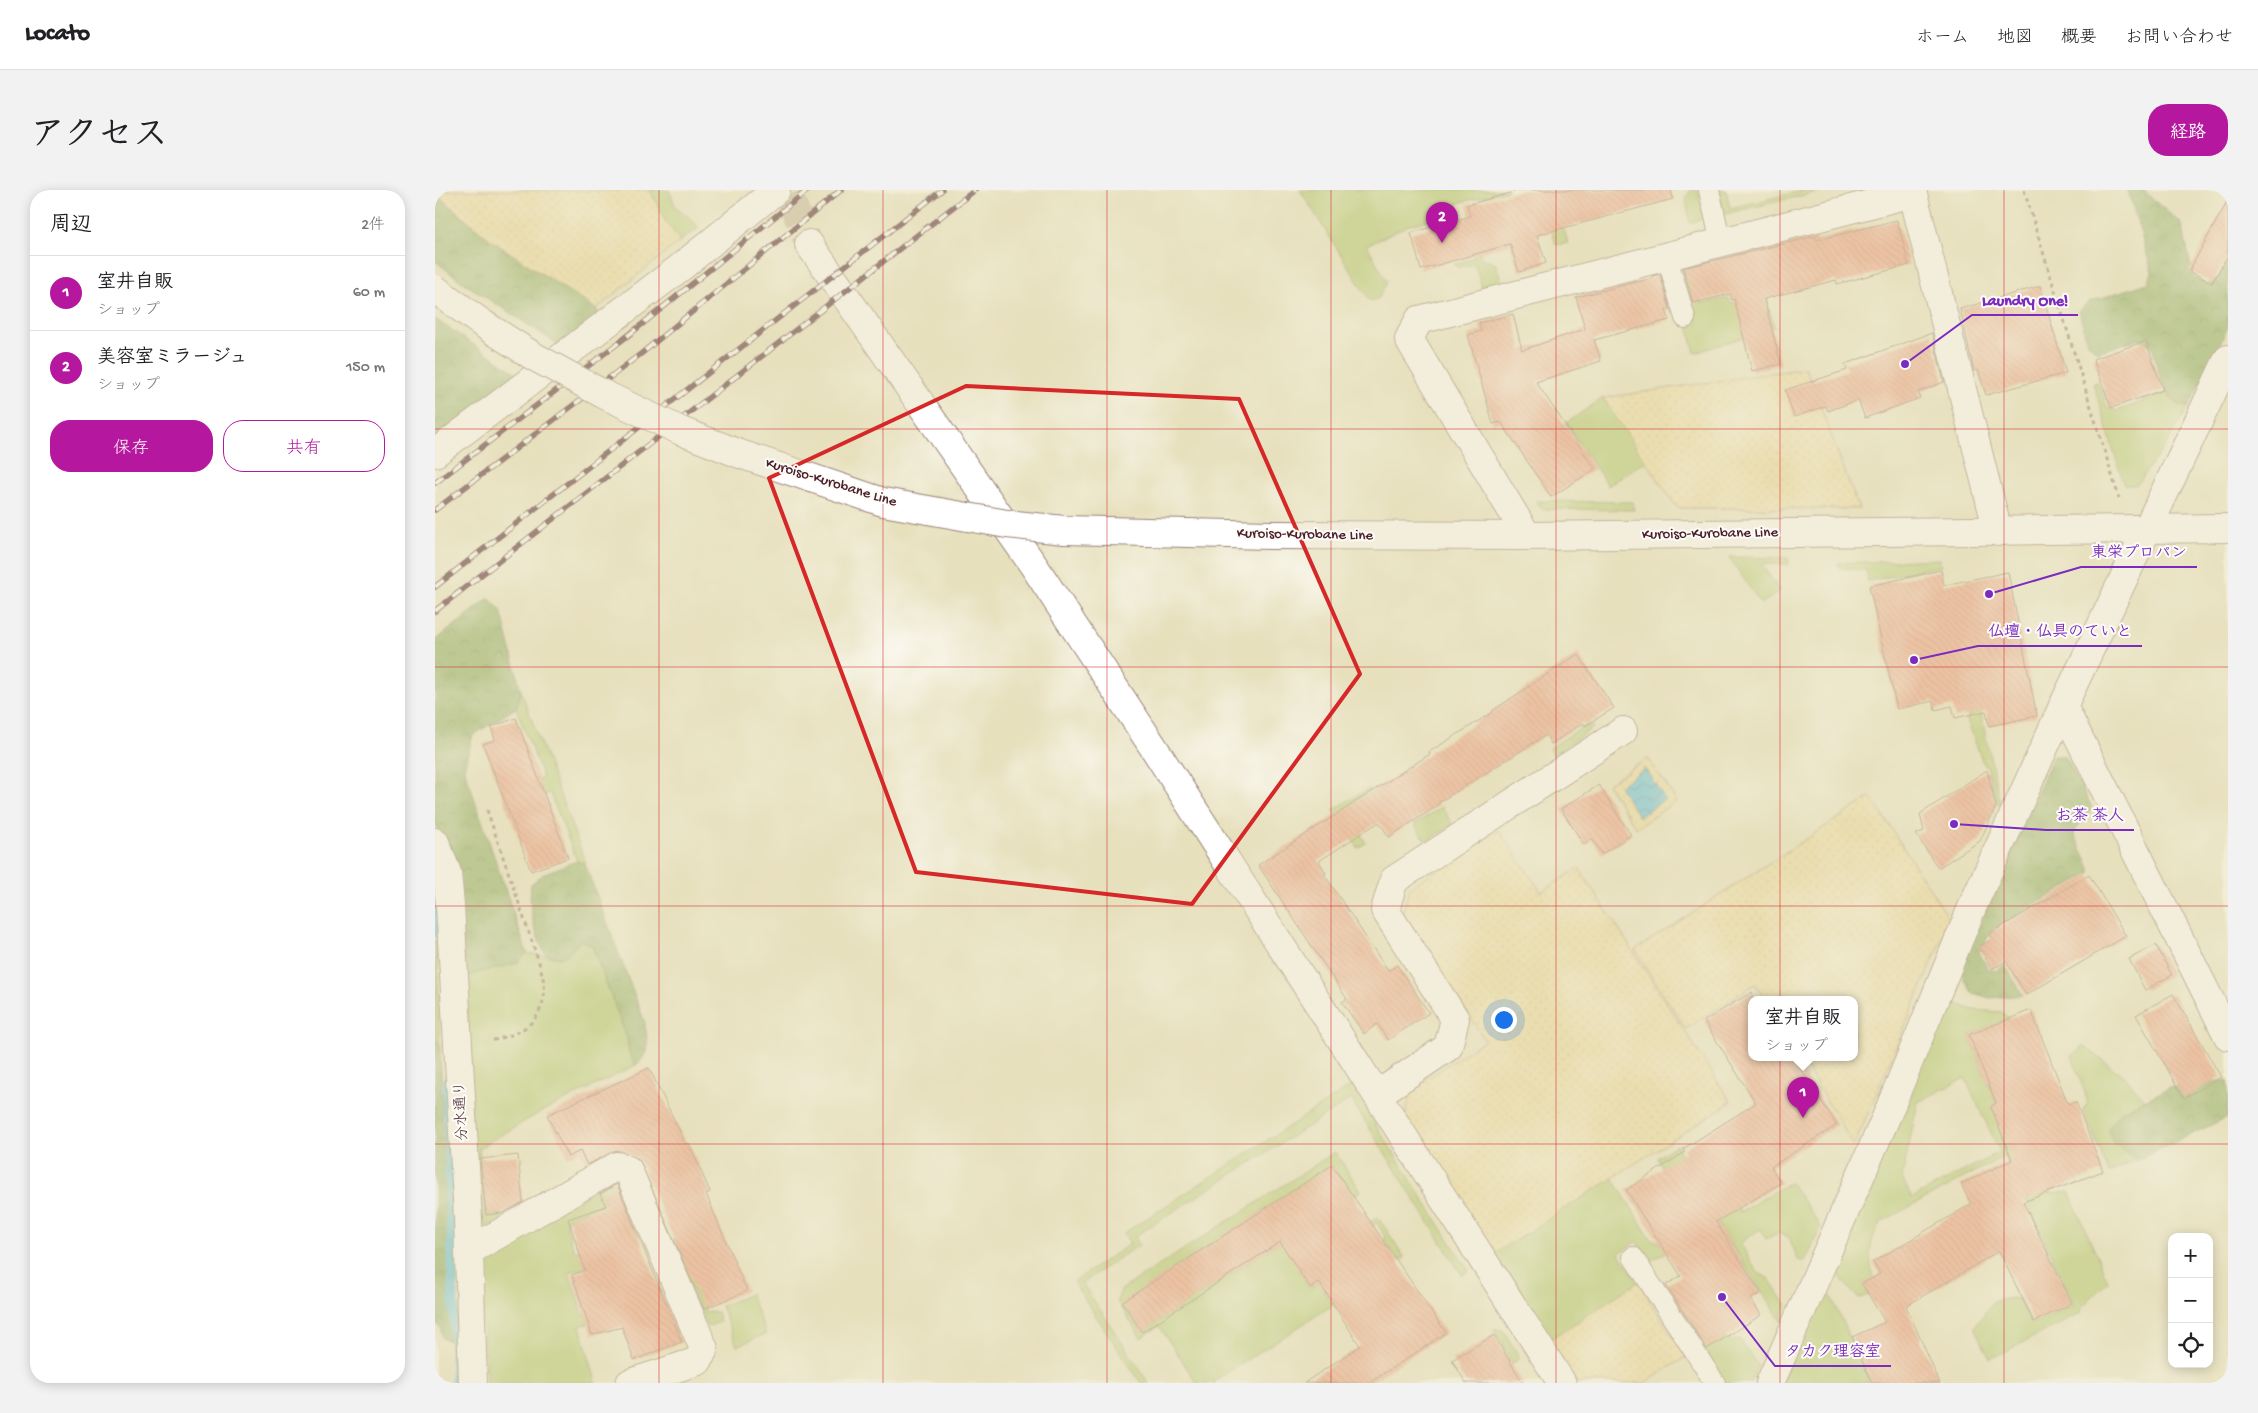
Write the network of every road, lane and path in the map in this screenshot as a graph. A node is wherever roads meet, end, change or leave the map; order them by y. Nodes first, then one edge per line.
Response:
1 (1709, 190) edge
2 (2024, 190) edge
3 (784, 192) edge
4 (1913, 192) edge
5 (1721, 243) junction
6 (809, 244) tunnel mouth
7 (1667, 257) junction
8 (435, 289) edge
9 (1685, 318) dead end
10 (2228, 359) edge
11 (435, 453) edge
12 (2228, 528) edge
13 (2138, 530) junction
14 (1998, 532) junction
15 (1527, 536) junction
16 (2063, 706) junction
17 (1623, 731) dead end
18 (487, 810) dead end
19 (435, 842) edge
20 (2228, 1036) edge
21 (458, 1044) junction
22 (1377, 1095) junction
23 (469, 1251) junction
24 (1633, 1257) dead end
25 (473, 1383) edge
26 (631, 1383) edge
27 (1562, 1383) edge
28 (1715, 1383) edge
29 (1770, 1383) edge

1 - 5 lane
2 - 13 path
3 - 11 street
4 - 5 street
4 - 14 street
5 - 7 street
6 - 22 street
7 - 9 lane
7 - 15 street
8 - 15 street, Kuroiso-Kurobane Line, bridge
10 - 13 street
12 - 13 street, Kuroiso-Kurobane Line
13 - 14 street, Kuroiso-Kurobane Line
13 - 16 street
14 - 15 street, Kuroiso-Kurobane Line
16 - 20 street
16 - 29 street
17 - 22 street
18 - 21 path
19 - 21 street, 分水通り
21 - 23 street, 分水通り
22 - 27 street
23 - 25 street, 分水通り
23 - 26 street
24 - 28 lane

